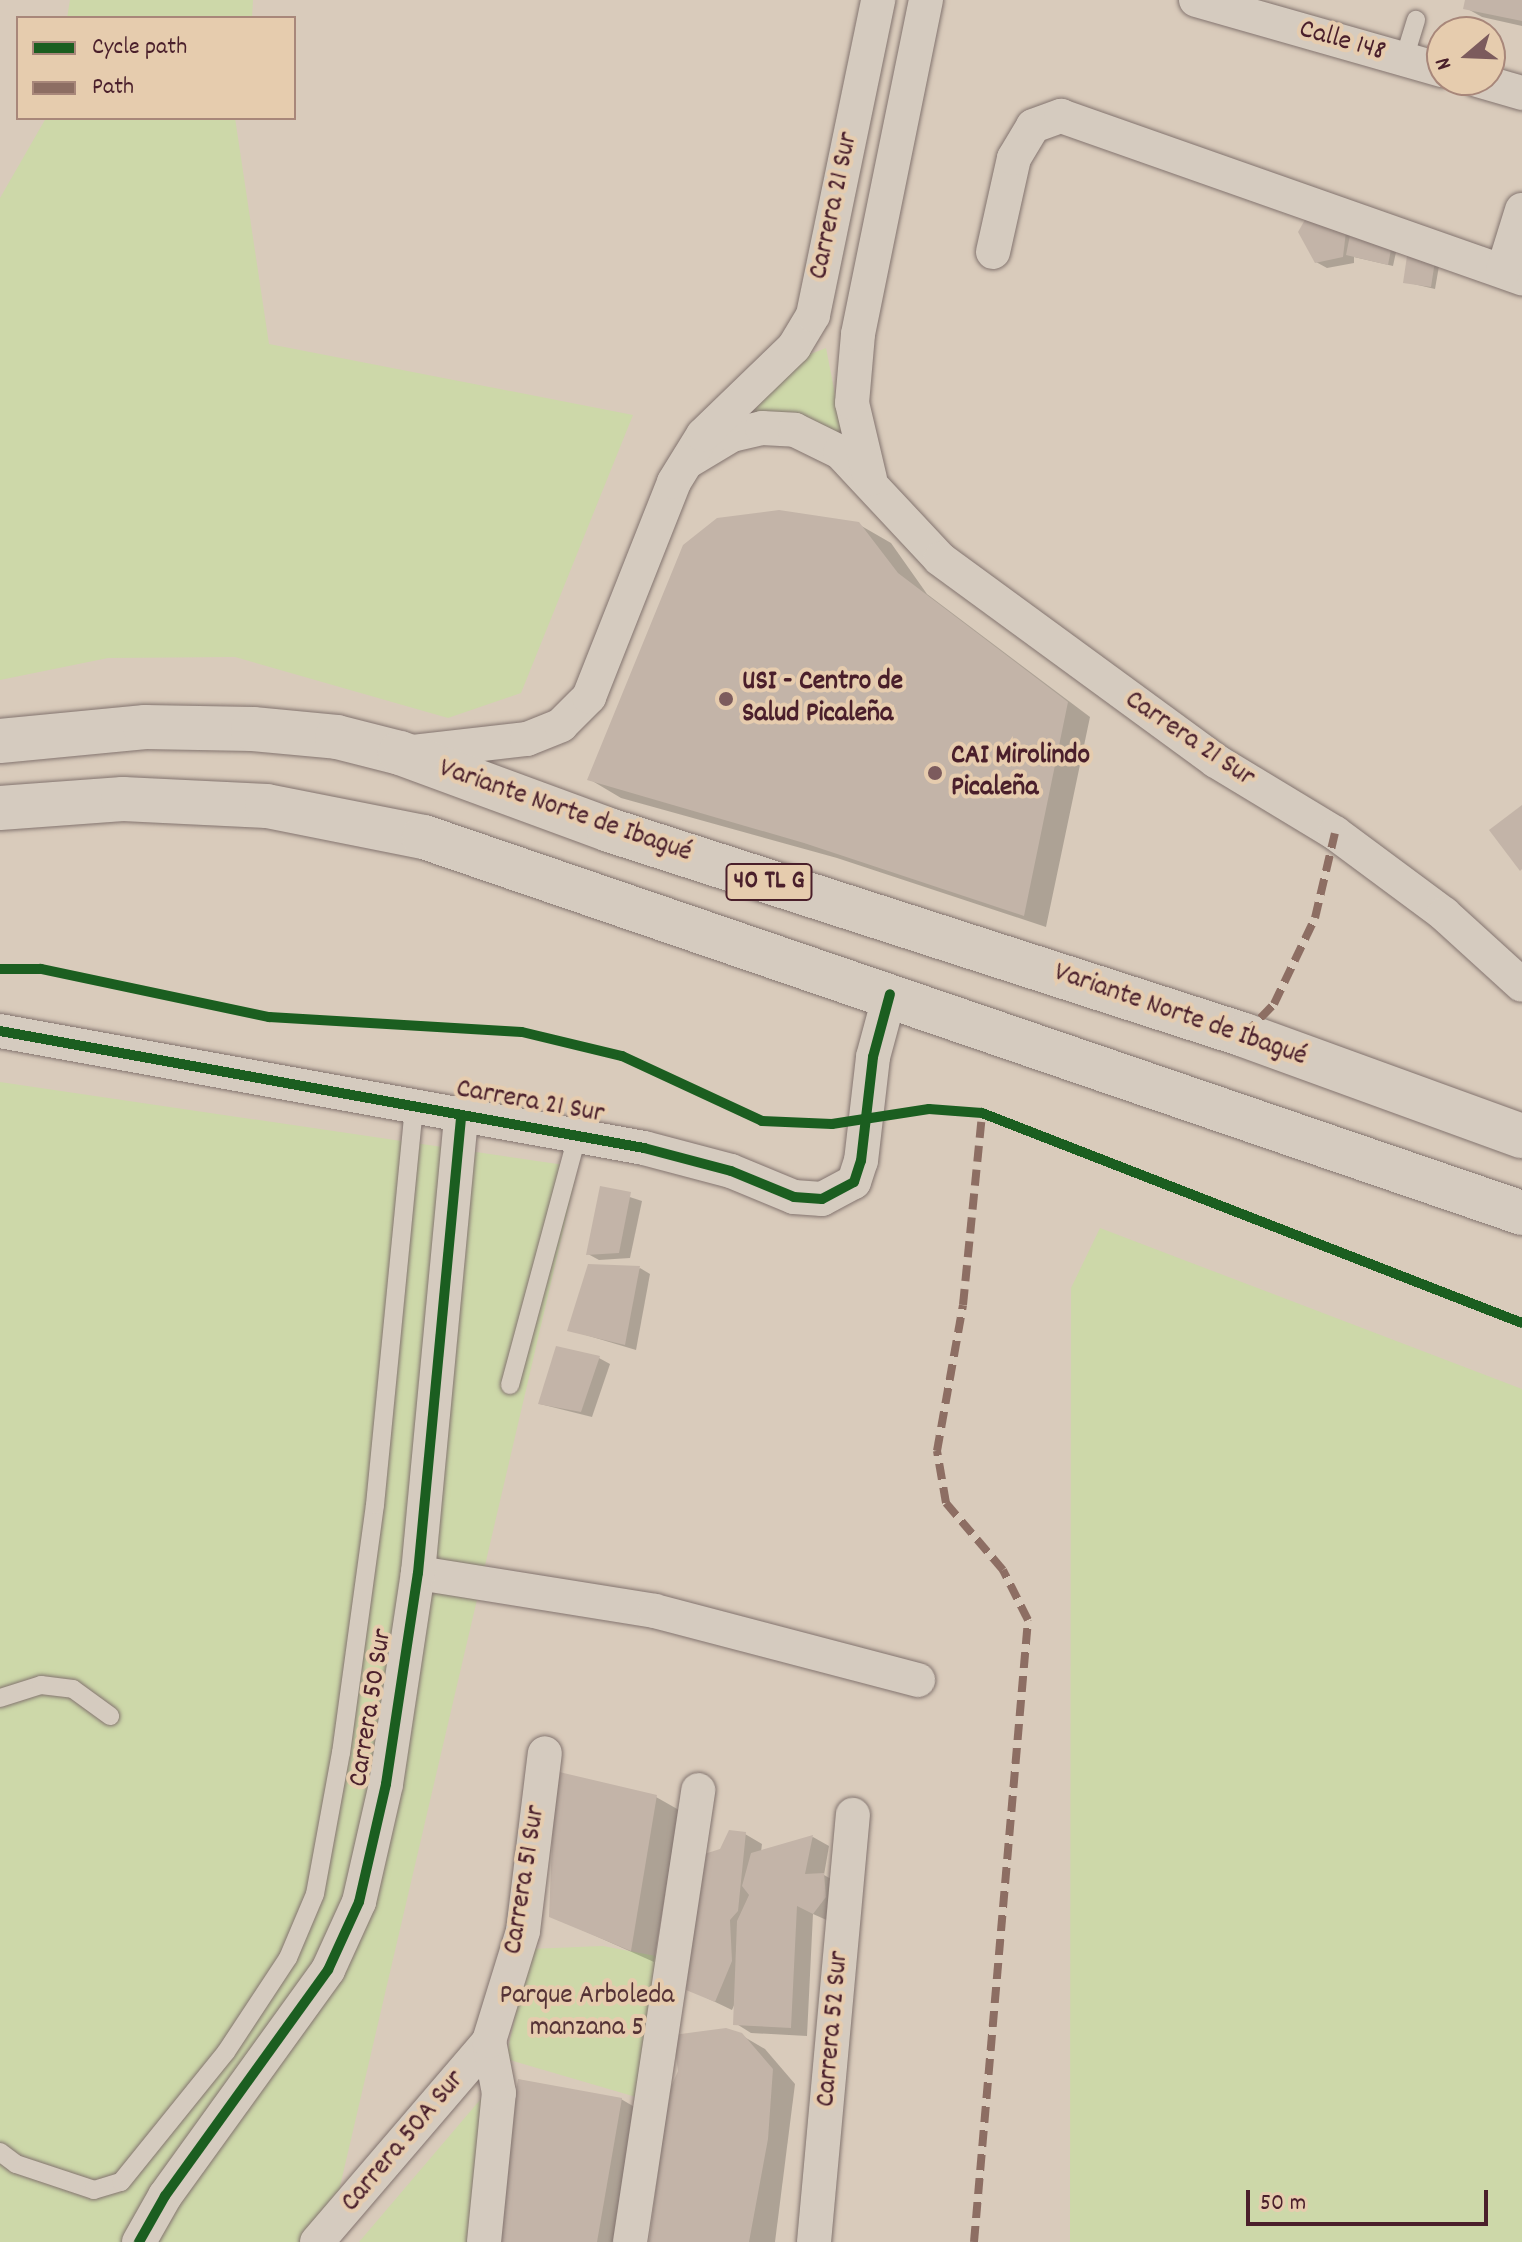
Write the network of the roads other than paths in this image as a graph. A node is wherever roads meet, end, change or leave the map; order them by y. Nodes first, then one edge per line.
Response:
1 (878, 0) edge
2 (926, 0) edge
3 (1196, 0) edge
4 (1416, 20) dead end
5 (1404, 59) junction
6 (1426, 65) edge
7 (1522, 210) edge
8 (993, 252) dead end
9 (1513, 275) edge
10 (813, 315) junction
11 (858, 334) junction
12 (687, 462) junction
13 (870, 479) junction
14 (0, 741) edge
15 (400, 753) junction
16 (0, 808) edge
17 (1522, 985) edge
18 (890, 994) junction
19 (0, 1031) edge
20 (414, 1107) junction
21 (461, 1115) junction
22 (577, 1136) junction
23 (1522, 1136) edge
24 (1522, 1213) edge
25 (510, 1385) dead end
26 (418, 1573) junction
27 (918, 1680) dead end
28 (0, 1698) edge
29 (110, 1716) dead end
30 (545, 1753) dead end
31 (698, 1790) dead end
32 (853, 1815) dead end
33 (489, 2041) junction
34 (0, 2152) edge
35 (139, 2242) edge
36 (317, 2242) edge
37 (484, 2242) edge
38 (630, 2242) edge
39 (814, 2242) edge

1 - 10 street, Carrera 21 Sur
2 - 11 street, Carrera 21 Sur
3 - 5 street, Calle 148
4 - 5 lane
5 - 6 street, Calle 148
7 - 9 street
8 - 9 street
10 - 11 street
10 - 12 street, Carrera 21 Sur
11 - 13 street, Carrera 21 Sur
12 - 13 street, Carrera 21 Sur
12 - 15 street, Carrera 21 Sur
13 - 17 street, Carrera 21 Sur
14 - 15 highway, Variante Norte de Ibagué / 40 TL G
15 - 23 highway, Variante Norte de Ibagué / 40 TL G
16 - 18 highway, 40 TL G
18 - 22 street, Carrera 21 Sur
18 - 24 highway, 40 TL G
19 - 20 street, Carrera 21 Sur
20 - 21 street, Carrera 21 Sur
20 - 34 lane
21 - 22 street, Carrera 21 Sur
21 - 26 street, Carrera 50 Sur
22 - 25 lane
26 - 27 street
26 - 35 street, Carrera 50 Sur
28 - 29 lane
30 - 33 street, Carrera 51 Sur
31 - 38 street
32 - 39 street, Carrera 52 Sur
33 - 36 street, Carrera 50A Sur
33 - 37 street, Carrera 51 Sur

